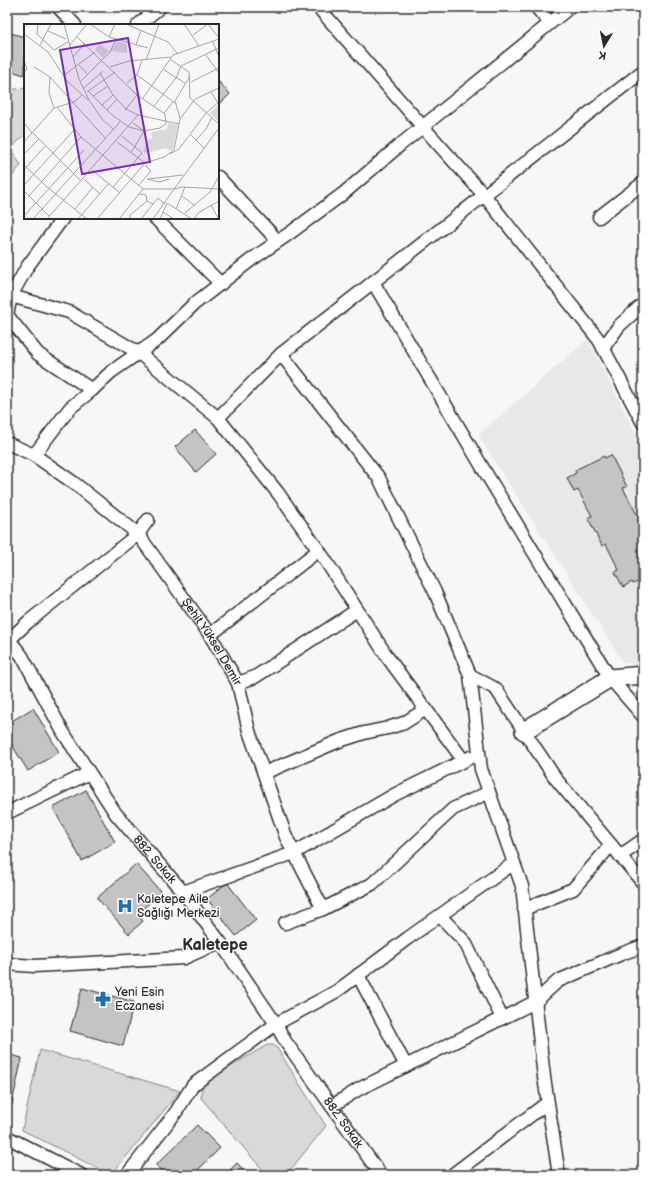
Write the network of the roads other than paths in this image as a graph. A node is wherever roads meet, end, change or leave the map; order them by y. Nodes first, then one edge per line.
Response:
1 (58, 7) edge
2 (160, 7) edge
3 (318, 7) edge
4 (536, 7) edge
5 (570, 7) edge
6 (550, 23) junction
7 (74, 24) edge
8 (139, 24) edge
9 (643, 71) edge
10 (423, 127) junction
11 (219, 178) edge
12 (643, 183) edge
13 (484, 195) junction
14 (598, 217) dead end
15 (62, 219) edge
16 (156, 219) edge
17 (278, 241) junction
18 (373, 282) junction
19 (221, 284) junction
20 (9, 295) edge
21 (643, 304) edge
22 (603, 348) junction
23 (138, 353) junction
24 (281, 354) junction
25 (92, 390) junction
26 (218, 418) junction
27 (643, 423) edge
28 (7, 443) edge
29 (34, 455) junction
30 (148, 520) dead end
31 (138, 534) junction
32 (319, 550) junction
33 (357, 610) junction
34 (210, 635) junction
35 (8, 638) edge
36 (470, 675) junction
37 (643, 675) edge
38 (610, 678) junction
39 (238, 683) junction
40 (426, 709) junction
41 (643, 716) edge
42 (524, 731) junction
43 (479, 753) junction
44 (464, 761) junction
45 (90, 773) junction
46 (264, 773) junction
47 (489, 792) junction
48 (7, 813) edge
49 (643, 840) edge
50 (611, 845) junction
51 (294, 853) junction
52 (620, 856) junction
53 (514, 863) junction
54 (643, 883) edge
55 (183, 892) junction
56 (323, 909) junction
57 (524, 909) junction
58 (440, 916) junction
59 (285, 923) dead end
60 (220, 942) junction
61 (643, 946) edge
62 (7, 964) edge
63 (358, 975) junction
64 (534, 1002) junction
65 (502, 1018) junction
66 (276, 1024) junction
67 (406, 1066) junction
68 (547, 1103) junction
69 (332, 1106) junction
70 (7, 1137) edge
71 (81, 1175) edge
72 (127, 1175) edge
73 (381, 1175) edge
74 (452, 1175) edge
75 (559, 1175) edge

1 - 7 street
2 - 8 street
3 - 10 street
4 - 6 street
5 - 6 street
6 - 10 street
9 - 13 street
10 - 13 street
10 - 17 street
11 - 17 street
12 - 14 street
13 - 18 street
13 - 22 street
15 - 20 street
16 - 19 street
17 - 19 street
18 - 24 street
18 - 38 street
19 - 23 street
20 - 23 street
20 - 25 street
21 - 22 street
22 - 27 street
23 - 25 street
23 - 26 street
24 - 26 street
24 - 36 street
25 - 29 street
26 - 32 street
28 - 29 street, Şehit Yüksel Demir
29 - 31 street, Şehit Yüksel Demir
30 - 31 street
31 - 34 street, Şehit Yüksel Demir
31 - 35 street
32 - 33 street
32 - 34 street
33 - 39 street
33 - 40 street
34 - 39 street, Şehit Yüksel Demir
35 - 45 street, 882. Sokak
36 - 42 street
36 - 43 street
37 - 38 street
38 - 41 street
38 - 42 street
39 - 46 street, Şehit Yüksel Demir
40 - 44 street
40 - 46 street
42 - 50 street
43 - 44 street
43 - 47 street
44 - 51 street
45 - 48 street
45 - 55 street, 882. Sokak
46 - 51 street, Şehit Yüksel Demir
47 - 53 street
47 - 56 street
49 - 52 street
50 - 52 street
50 - 57 street
51 - 55 street
51 - 56 street, Şehit Yüksel Demir
52 - 54 street
53 - 57 street
53 - 58 street
55 - 60 street, 882. Sokak
56 - 59 street
57 - 64 street
58 - 63 street
58 - 65 street
60 - 62 street
60 - 66 street, 882. Sokak
61 - 64 street
63 - 66 street
63 - 67 street
64 - 65 street
64 - 68 street
65 - 67 street
66 - 69 street, 882. Sokak
66 - 72 street
67 - 69 street
68 - 74 street
68 - 75 street
69 - 73 street, 882. Sokak
70 - 71 street

